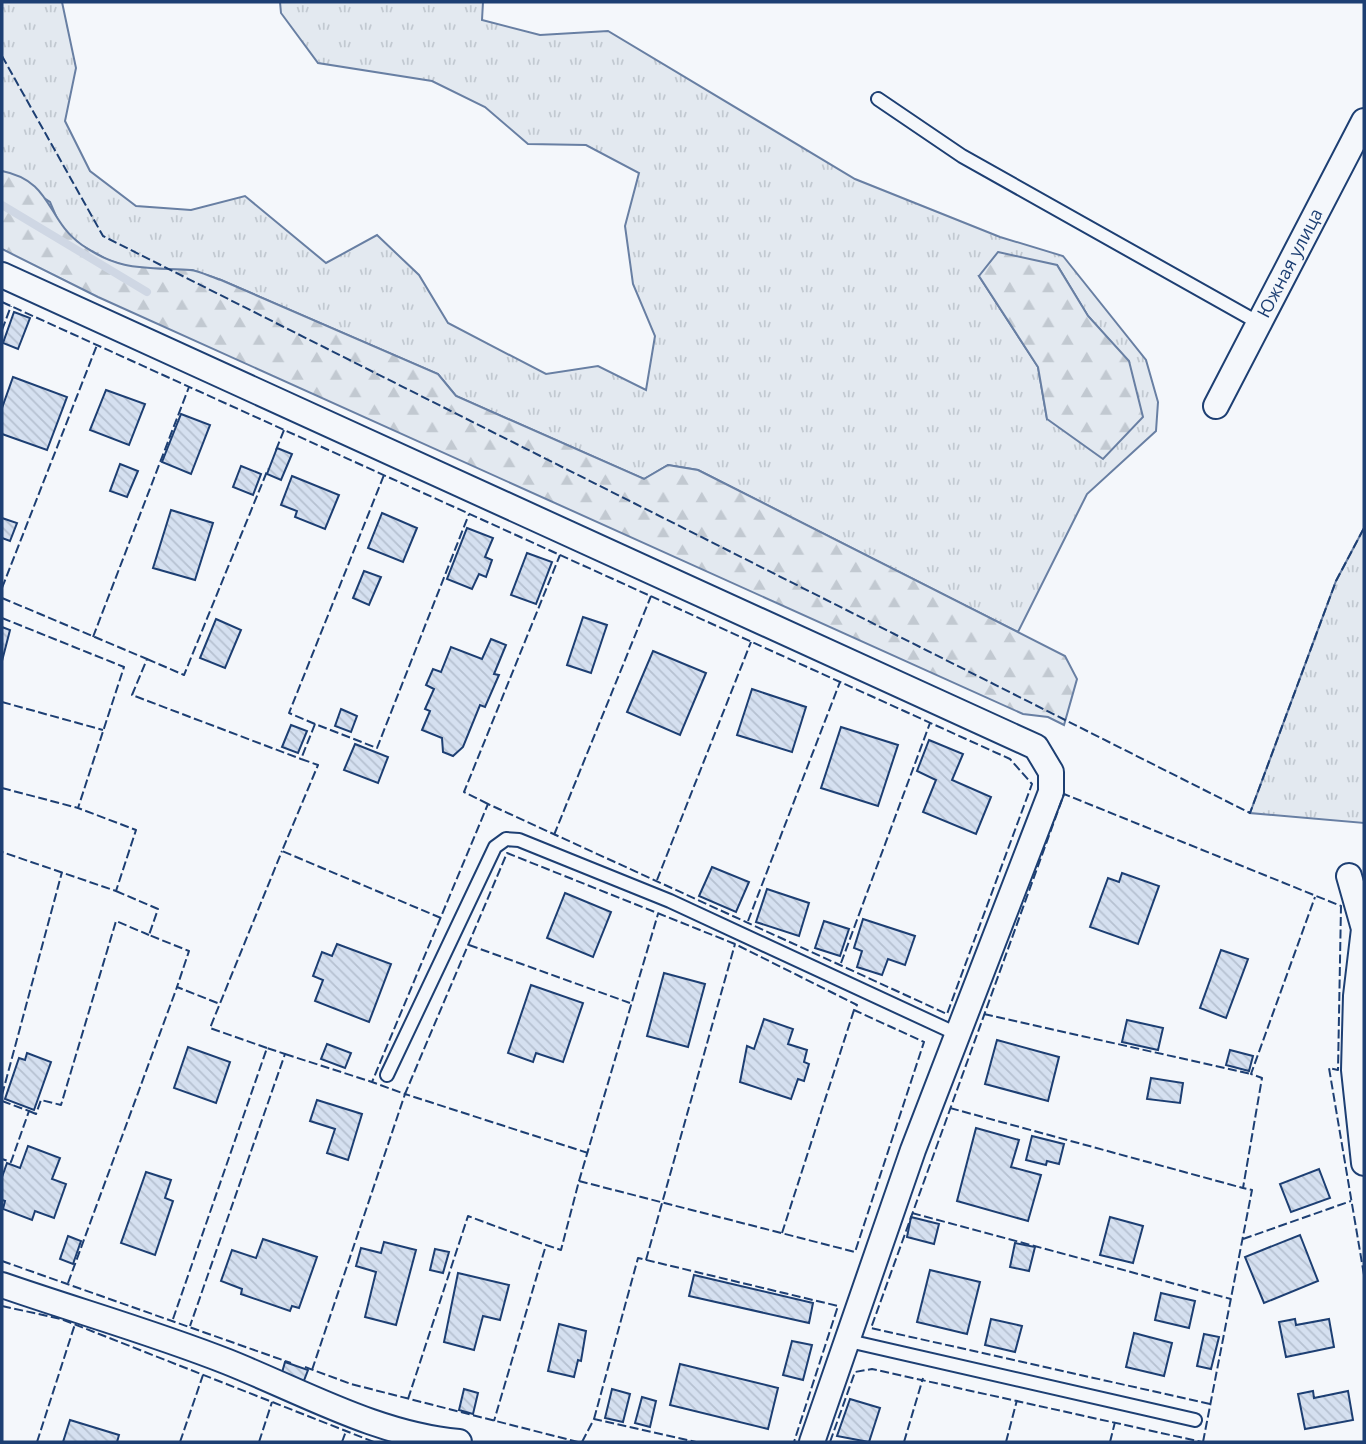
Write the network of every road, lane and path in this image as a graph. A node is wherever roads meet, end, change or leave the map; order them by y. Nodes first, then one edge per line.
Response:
1 (878, 99) dead end
2 (1364, 121) edge
3 (2, 275) edge
4 (1259, 323) junction
5 (1216, 406) dead end
6 (1349, 876) dead end
7 (957, 1034) junction
8 (387, 1075) dead end
9 (1364, 1163) edge
10 (2, 1286) edge
11 (849, 1341) junction
12 (1195, 1420) dead end
13 (458, 1442) edge
14 (812, 1442) edge

1 - 4 lane
2 - 4 street, Южная улица
3 - 7 street
4 - 5 street, Южная улица
6 - 9 street
7 - 8 lane
7 - 11 street
10 - 13 street
11 - 12 lane
11 - 14 street

